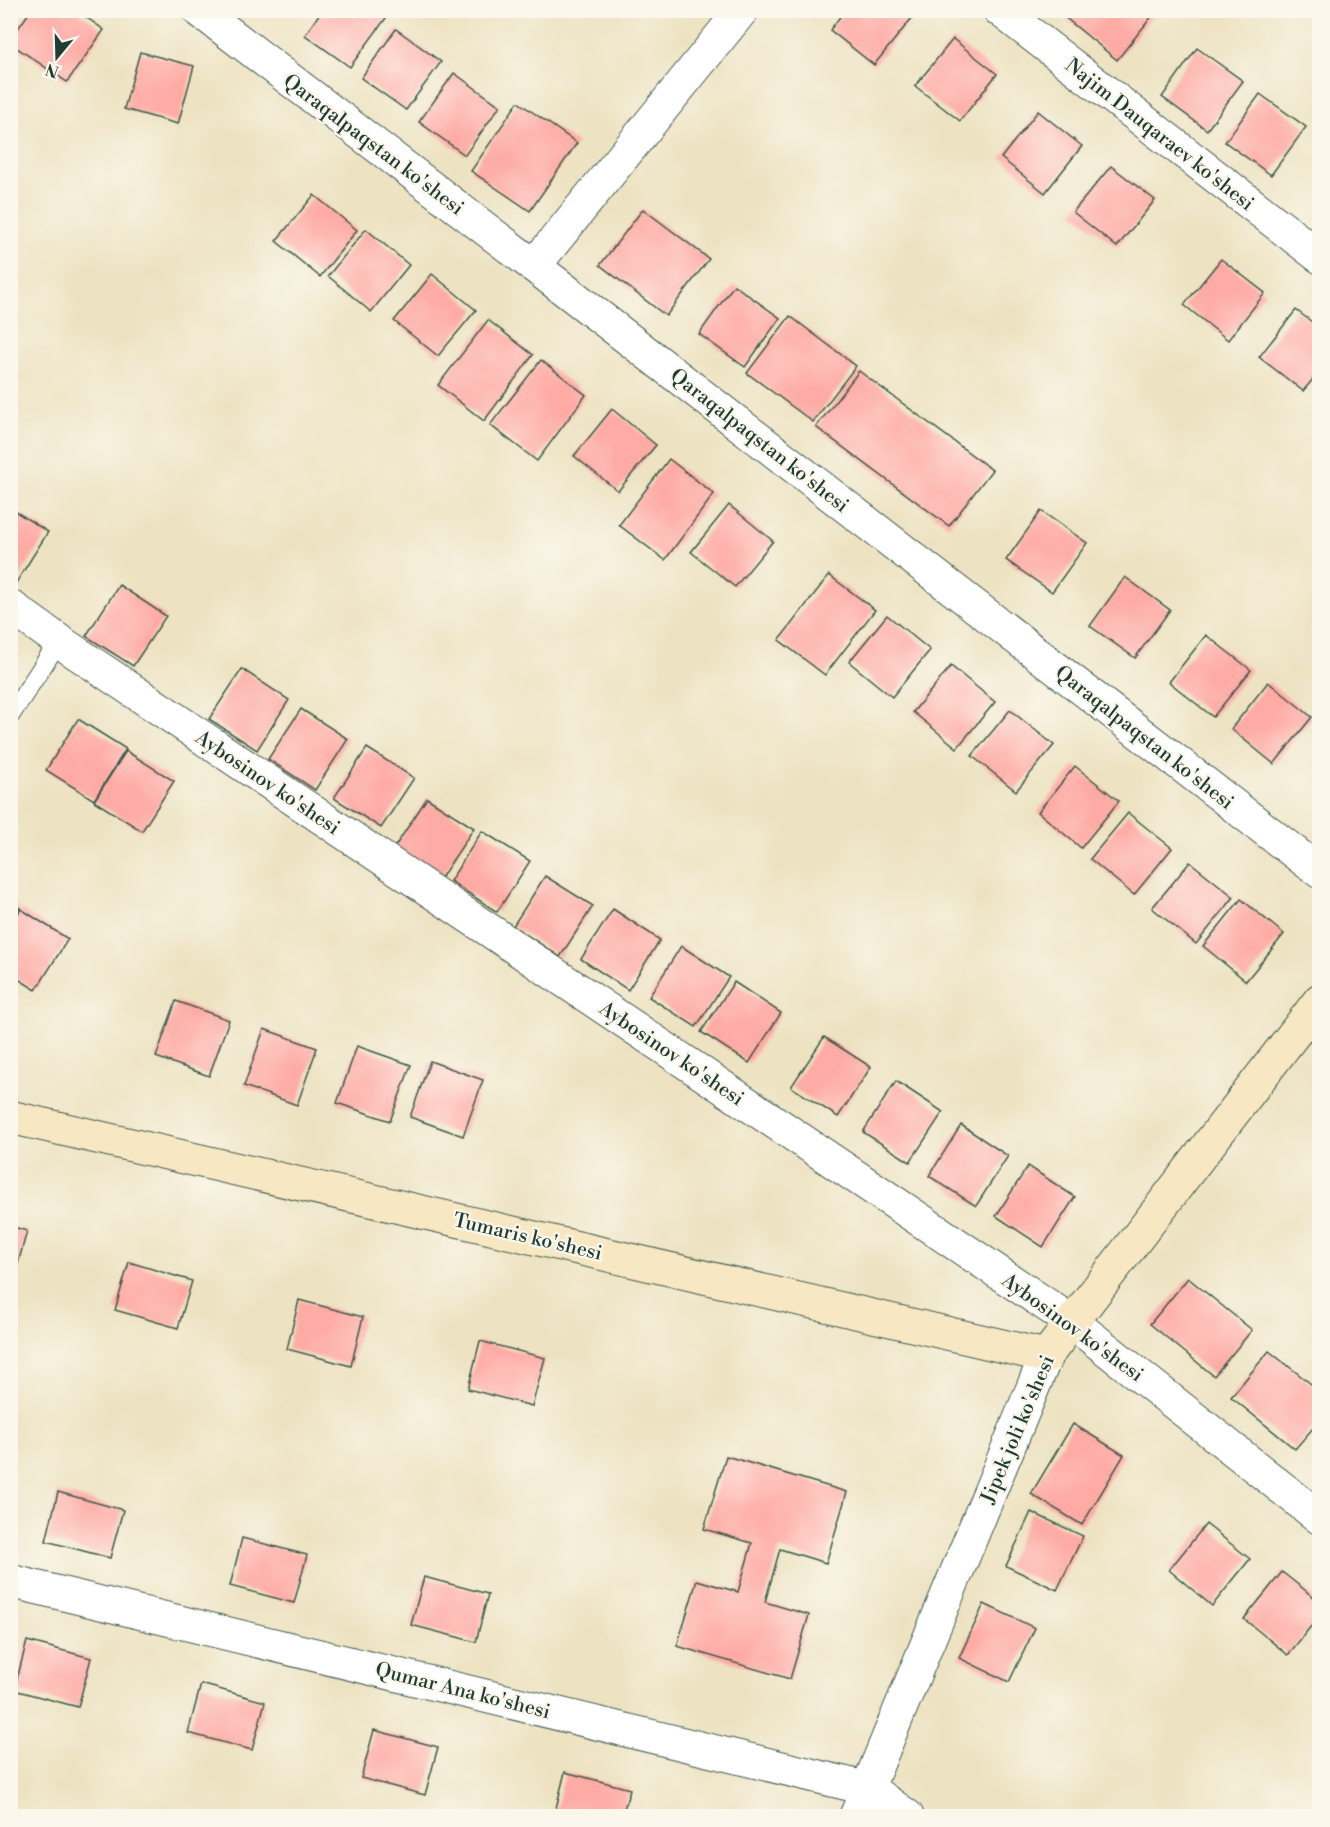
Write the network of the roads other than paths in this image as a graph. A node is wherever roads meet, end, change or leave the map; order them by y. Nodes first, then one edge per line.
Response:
1 (198, 10) edge
2 (742, 10) edge
3 (999, 10) edge
4 (1320, 258) edge
5 (534, 267) junction
6 (10, 606) edge
7 (59, 641) junction
8 (10, 716) edge
9 (1320, 872) edge
10 (1320, 1000) edge
11 (10, 1117) edge
12 (1072, 1322) junction
13 (1046, 1356) junction
14 (1320, 1518) edge
15 (10, 1581) edge
16 (863, 1803) edge
17 (907, 1816) edge

1 - 5 street, Qaraqalpaqstan ko'shesi
2 - 5 street
3 - 4 street, Najim Dauqaraev ko'shesi
5 - 9 street, Qaraqalpaqstan ko'shesi
6 - 7 street, Aybosinov ko'shesi
7 - 8 lane
7 - 12 street, Aybosinov ko'shesi
10 - 12 street, Jipek joli ko'shesi
11 - 13 street, Tumaris ko'shesi
12 - 13 street, Jipek joli ko'shesi
12 - 14 street, Aybosinov ko'shesi
13 - 16 street, Jipek joli ko'shesi
15 - 16 street, Qumar Ana ko'shesi
16 - 17 street, Qumar Ana ko'shesi

